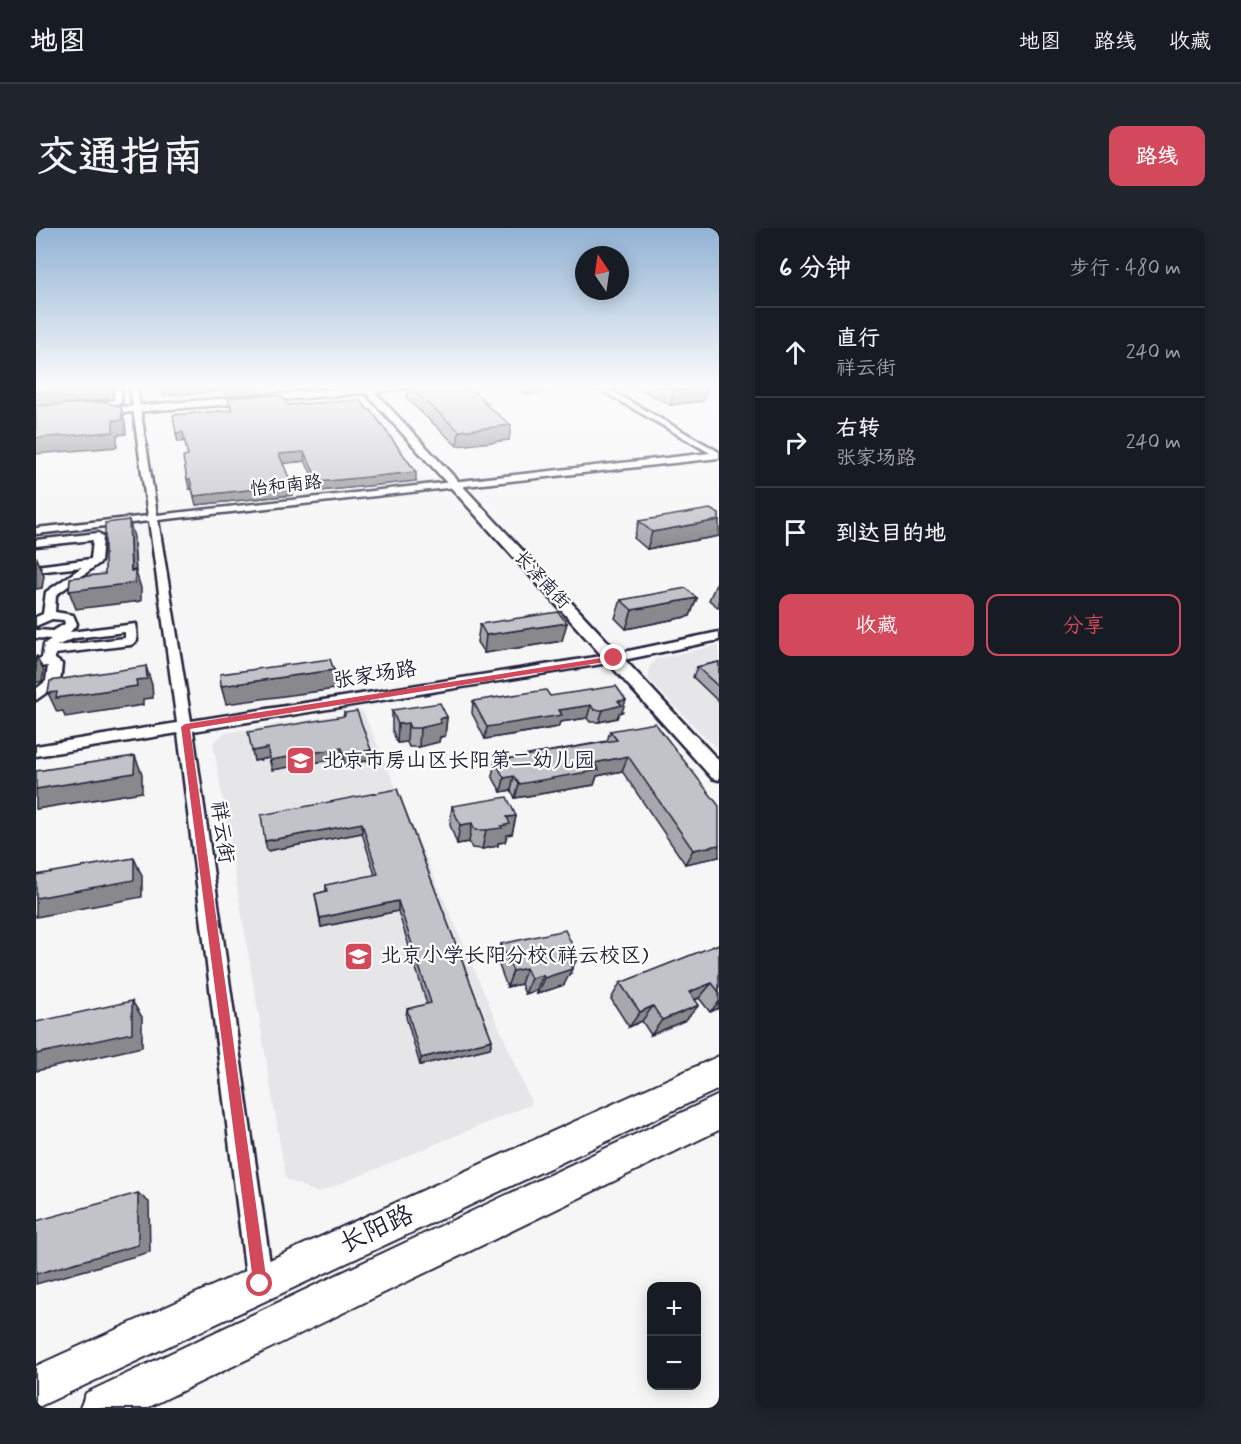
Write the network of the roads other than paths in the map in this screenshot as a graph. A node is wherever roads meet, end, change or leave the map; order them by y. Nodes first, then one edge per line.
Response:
1 (142, 442) edge
2 (415, 442) edge
3 (696, 442) edge
4 (719, 455) edge
5 (456, 486) junction
6 (154, 517) junction
7 (36, 531) edge
8 (36, 543) edge
9 (96, 562) junction
10 (36, 569) edge
11 (50, 594) junction
12 (36, 596) edge
13 (49, 616) junction
14 (36, 622) edge
15 (36, 634) edge
16 (719, 636) edge
17 (57, 638) junction
18 (44, 658) edge
19 (614, 658) junction
20 (36, 696) edge
21 (185, 727) junction
22 (36, 751) edge
23 (719, 773) edge
24 (719, 1072) edge
25 (719, 1112) edge
26 (260, 1284) junction
27 (36, 1388) edge
28 (101, 1408) edge

1 - 6 street, 祥云街
2 - 5 street, 长泽南街
3 - 4 street
4 - 5 street, 怡和南路
5 - 6 street, 怡和南路
5 - 19 street, 长泽南街
6 - 7 street, 怡和南路
6 - 21 street, 祥云街
8 - 9 street
9 - 10 street
9 - 11 street
11 - 12 street
11 - 13 street
13 - 14 street
13 - 17 street
15 - 17 street
16 - 19 street, 张家场路
17 - 18 street
17 - 18 street
18 - 20 street
19 - 21 street, 张家场路
19 - 23 street, 长泽南街
21 - 22 street, 张家场路
21 - 26 street, 祥云街
24 - 26 main road, 长阳路
25 - 28 main road, 长阳路
26 - 27 main road, 长阳路

